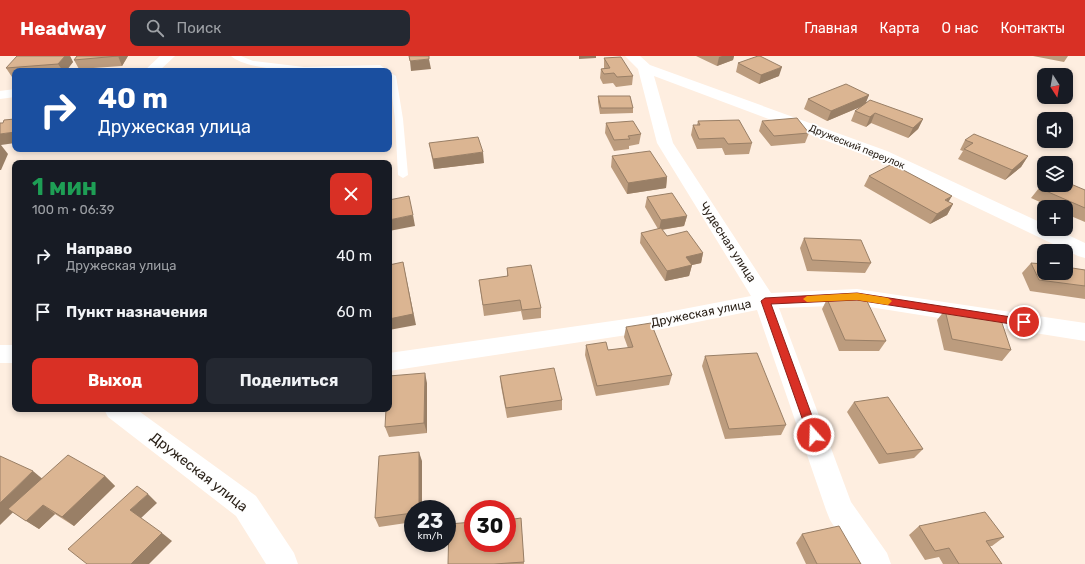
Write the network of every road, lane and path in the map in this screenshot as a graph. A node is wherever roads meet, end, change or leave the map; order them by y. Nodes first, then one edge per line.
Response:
1 (168, 56) edge
2 (235, 56) edge
3 (639, 62) edge
4 (154, 68) edge
5 (295, 68) edge
6 (342, 68) edge
7 (381, 68) edge
8 (392, 76) edge
9 (12, 93) edge
10 (0, 95) edge
11 (403, 175) dead end
12 (1085, 251) edge
13 (765, 301) junction
14 (1085, 332) edge
15 (0, 354) edge
16 (12, 354) edge
17 (392, 362) edge
18 (121, 412) edge
19 (283, 564) edge
20 (876, 564) edge

1 - 4 street
2 - 5 lane
3 - 12 street, Дружеский переулок
3 - 13 street, Чудесная улица
6 - 7 lane
8 - 11 lane
9 - 10 street
13 - 14 street, Дружеская улица
13 - 17 street, Дружеская улица
13 - 20 street, Чудесная улица
15 - 16 street
18 - 19 street, Дружеская улица

